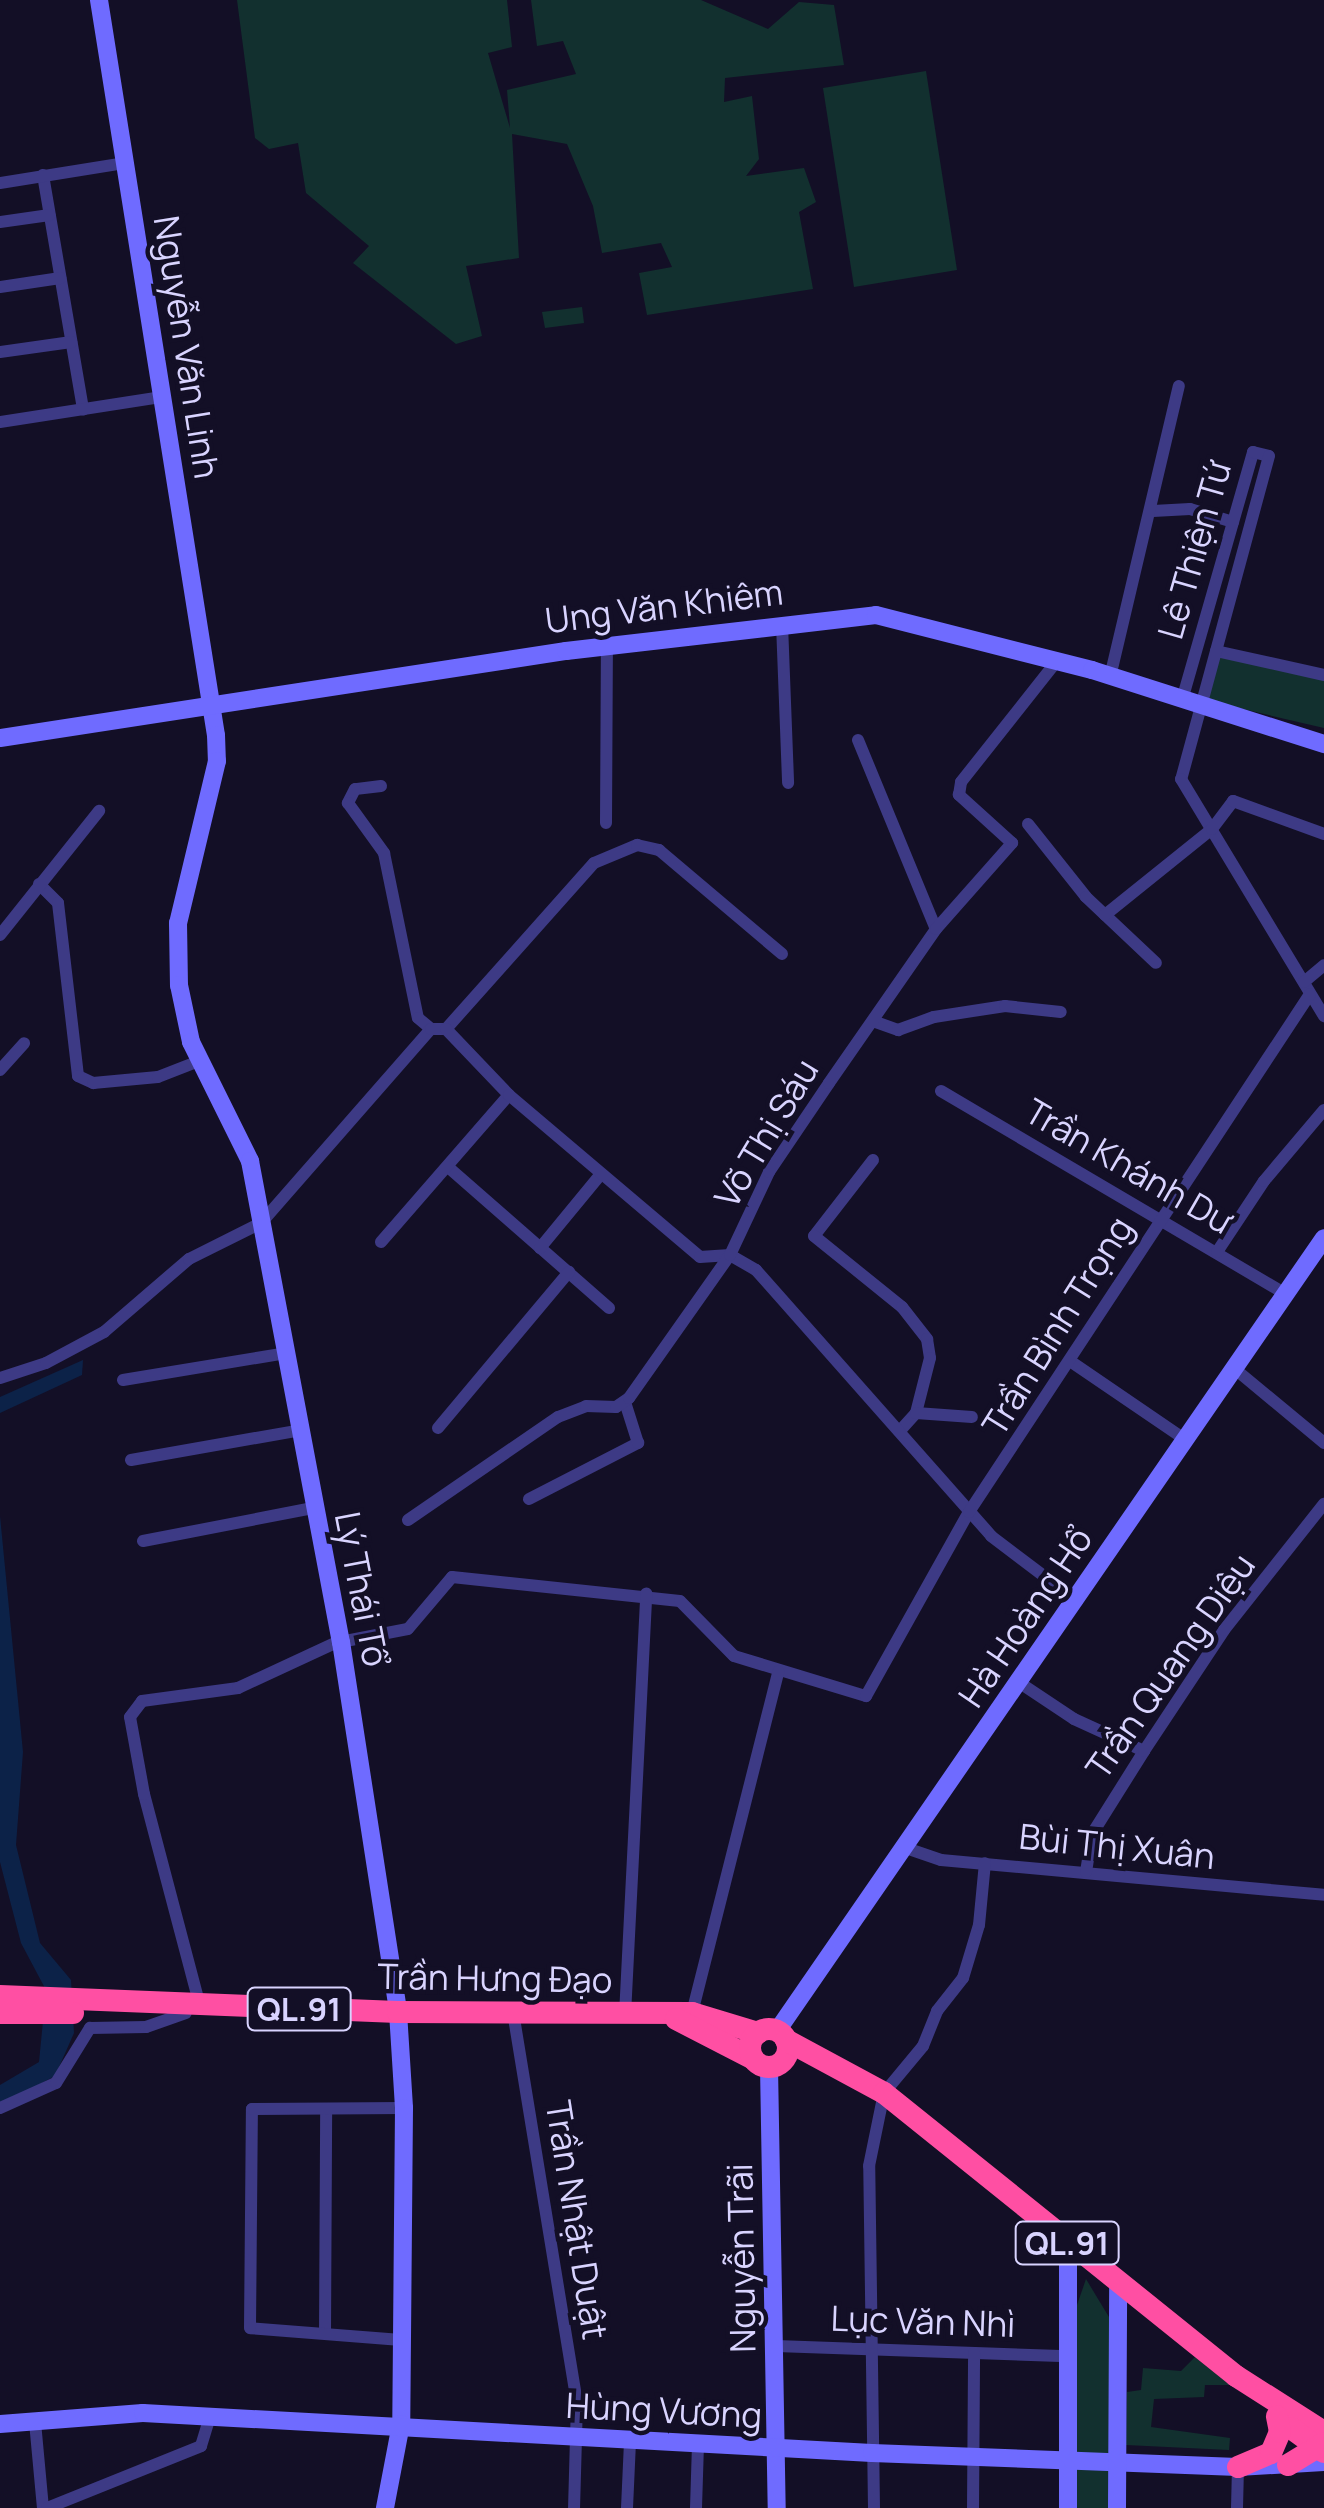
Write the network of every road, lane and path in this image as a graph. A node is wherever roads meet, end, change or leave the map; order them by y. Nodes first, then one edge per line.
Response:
1 (99, 0) edge
2 (125, 164) junction
3 (43, 175) junction
4 (0, 182) edge
5 (50, 215) junction
6 (0, 222) edge
7 (60, 278) junction
8 (0, 287) edge
9 (71, 342) junction
10 (0, 352) edge
11 (1179, 386) dead end
12 (162, 398) junction
13 (83, 410) junction
14 (0, 422) edge
15 (1153, 512) junction
16 (1233, 522) junction
17 (782, 624) junction
18 (606, 646) junction
19 (1216, 651) junction
20 (1056, 662) junction
21 (1324, 676) edge
22 (1110, 677) junction
23 (1182, 700) junction
24 (212, 704) junction
25 (1202, 707) junction
26 (0, 738) edge
27 (858, 740) dead end
28 (1324, 744) edge
29 (788, 783) dead end
30 (380, 786) dead end
31 (99, 811) dead end
32 (606, 824) dead end
33 (1028, 824) dead end
34 (1212, 829) junction
35 (1324, 834) edge
36 (39, 884) junction
37 (1105, 915) junction
38 (936, 929) junction
39 (0, 936) edge
40 (782, 954) dead end
41 (1156, 964) dead end
42 (1324, 965) edge
43 (1307, 988) junction
44 (1061, 1012) dead end
45 (1324, 1016) edge
46 (873, 1021) junction
47 (431, 1029) junction
48 (446, 1030) junction
49 (24, 1042) dead end
50 (199, 1061) junction
51 (0, 1070) edge
52 (942, 1091) dead end
53 (510, 1095) junction
54 (1324, 1110) edge
55 (873, 1160) dead end
56 (448, 1167) junction
57 (601, 1174) junction
58 (1160, 1217) junction
59 (260, 1222) junction
60 (1324, 1238) edge
61 (381, 1242) dead end
62 (540, 1248) junction
63 (1217, 1252) junction
64 (730, 1255) junction
65 (569, 1272) junction
66 (1286, 1294) junction
67 (609, 1308) dead end
68 (286, 1352) junction
69 (1070, 1361) junction
70 (1235, 1370) junction
71 (0, 1378) edge
72 (123, 1380) dead end
73 (625, 1402) junction
74 (916, 1413) junction
75 (972, 1417) dead end
76 (438, 1428) dead end
77 (302, 1430) junction
78 (900, 1431) junction
79 (1186, 1440) junction
80 (1324, 1443) edge
81 (131, 1460) dead end
82 (529, 1499) dead end
83 (1324, 1504) edge
84 (313, 1508) junction
85 (969, 1512) junction
86 (408, 1520) dead end
87 (143, 1541) dead end
88 (646, 1594) junction
89 (1077, 1600) junction
90 (341, 1642) junction
91 (778, 1672) junction
92 (1020, 1683) junction
93 (1144, 1752) junction
94 (906, 1848) junction
95 (986, 1863) junction
96 (1086, 1872) junction
97 (1324, 1894) edge
98 (11, 2005) edge
99 (193, 2010) junction
100 (398, 2012) junction
101 (513, 2012) junction
102 (680, 2014) junction
103 (624, 2015) junction
104 (773, 2034) junction
105 (766, 2064) junction
106 (884, 2093) junction
107 (0, 2108) edge
108 (404, 2108) junction
109 (326, 2110) junction
110 (1068, 2244) junction
111 (1118, 2284) junction
112 (325, 2333) junction
113 (401, 2340) junction
114 (776, 2346) junction
115 (872, 2350) junction
116 (974, 2353) junction
117 (1068, 2356) junction
118 (1255, 2389) junction
119 (210, 2416) junction
120 (1276, 2416) junction
121 (1, 2422) edge
122 (35, 2422) junction
123 (402, 2424) junction
124 (578, 2439) junction
125 (630, 2442) junction
126 (698, 2445) junction
127 (1322, 2447) edge
128 (777, 2449) junction
129 (972, 2452) junction
130 (872, 2454) junction
131 (1067, 2457) junction
132 (1117, 2462) junction
133 (1288, 2465) joint
134 (1238, 2467) junction
135 (45, 2508) edge
136 (385, 2508) edge
137 (574, 2508) edge
138 (627, 2508) edge
139 (696, 2508) edge
140 (777, 2508) edge
141 (874, 2508) edge
142 (973, 2508) edge
143 (1068, 2508) edge
144 (1117, 2508) edge
145 (1237, 2508) edge

1 - 2 street, Nguyễn Văn Linh
2 - 3 street
2 - 12 street, Nguyễn Văn Linh
3 - 4 street
3 - 5 street
5 - 6 street
5 - 7 street
7 - 8 street
7 - 9 street
9 - 10 street
9 - 13 street
11 - 15 street
12 - 13 street
12 - 24 street, Nguyễn Văn Linh
13 - 14 street
15 - 16 street
15 - 22 street
16 - 19 street, Lê Thiện Tứ
16 - 23 street, Lê Thiện Tứ
17 - 18 street, Ung Văn Khiêm
17 - 20 street, Ung Văn Khiêm
17 - 29 street
18 - 24 street, Ung Văn Khiêm
18 - 32 street
19 - 21 street
19 - 25 street, Lê Thiện Tứ
20 - 22 street, Ung Văn Khiêm
20 - 38 street, Võ Thị Sáu
22 - 23 street, Ung Văn Khiêm
23 - 25 street, Ung Văn Khiêm
24 - 26 street, Ung Văn Khiêm
24 - 50 street, Lý Thái Tổ
25 - 28 street, Ung Văn Khiêm
25 - 34 street, Lê Thiện Tứ
27 - 38 street
30 - 47 street
31 - 36 street
33 - 37 street
34 - 35 street
34 - 37 street
34 - 43 street, Lê Thiện Tứ
36 - 39 street
36 - 50 street
37 - 41 street
38 - 46 street, Võ Thị Sáu
40 - 48 street
42 - 43 street, Trần Bình Trọng
43 - 45 street, Lê Thiện Tứ
43 - 58 street, Trần Bình Trọng
44 - 46 street
46 - 64 street, Võ Thị Sáu
47 - 48 street
47 - 59 street
48 - 53 street
49 - 51 street
50 - 59 street, Lý Thái Tổ
52 - 58 street, Trần Khánh Dư
53 - 56 street
53 - 57 street
54 - 63 street
55 - 74 street
56 - 61 street
56 - 62 street
57 - 62 street
57 - 64 street
58 - 63 street, Trần Khánh Dư
58 - 69 street, Trần Bình Trọng
59 - 68 street, Lý Thái Tổ
59 - 71 street
60 - 66 street, Hà Hoàng Hổ
62 - 65 street
63 - 66 street, Trần Khánh Dư
64 - 73 street
64 - 78 street, Võ Thị Sáu
65 - 67 street
65 - 76 street
66 - 70 street, Hà Hoàng Hổ
68 - 72 street
68 - 77 street, Lý Thái Tổ
69 - 79 street
69 - 85 street, Trần Bình Trọng
70 - 79 street, Hà Hoàng Hổ
70 - 80 street
73 - 82 street
73 - 86 street
74 - 75 street
74 - 78 street
77 - 81 street
77 - 84 street, Lý Thái Tổ
78 - 85 street, Võ Thị Sáu
79 - 89 street, Hà Hoàng Hổ
83 - 93 street, Trần Quang Diệu
84 - 87 street
84 - 90 street, Lý Thái Tổ
85 - 89 street, Võ Thị Sáu
85 - 91 street, Trần Bình Trọng
88 - 90 street
88 - 91 street
88 - 103 street
89 - 92 street, Hà Hoàng Hổ
90 - 99 street
90 - 100 street, Lý Thái Tổ
91 - 102 street
92 - 93 street
92 - 94 street, Hà Hoàng Hổ
93 - 96 street, Trần Quang Diệu
94 - 95 street, Bùi Thị Xuân
94 - 104 street, Hà Hoàng Hổ
95 - 96 street, Bùi Thị Xuân
95 - 106 street
96 - 97 street, Bùi Thị Xuân
98 - 99 highway, Trần Hưng Đạo / QL.91
99 - 100 highway, Trần Hưng Đạo / QL.91
99 - 107 street
100 - 101 highway, Trần Hưng Đạo / QL.91
100 - 108 street, Lý Thái Tổ
101 - 103 highway, Trần Hưng Đạo / QL.91
101 - 124 street, Trần Nhật Duật
102 - 103 highway, Trần Hưng Đạo / QL.91
102 - 104 highway, Trần Hưng Đạo / QL.91
102 - 105 highway, Trần Hưng Đạo / QL.91
104 - 105 highway
104 - 105 highway
104 - 106 highway, Trần Hưng Đạo / QL.91
105 - 106 highway, Trần Hưng Đạo / QL.91
105 - 114 street, Nguyễn Trãi
106 - 110 highway, Trần Hưng Đạo / QL.91
106 - 115 street
108 - 109 street
108 - 113 street, Lý Thái Tổ
109 - 112 street
109 - 112 street
110 - 111 highway, Trần Hưng Đạo / QL.91
110 - 117 street
111 - 118 highway, Trần Hưng Đạo / QL.91
111 - 132 street
112 - 113 street
113 - 123 street, Lý Thái Tổ
114 - 115 street, Lục Văn Nhì
114 - 128 street, Nguyễn Trãi
115 - 116 street, Lục Văn Nhì
115 - 130 street
116 - 117 street, Lục Văn Nhì
116 - 129 street
117 - 131 street
118 - 120 highway, QL.91
118 - 127 highway, QL.91
119 - 122 street, Hùng Vương
119 - 123 street, Hùng Vương
119 - 135 street
120 - 127 highway, QL.91
120 - 134 highway
121 - 122 street, Hùng Vương
122 - 135 street
123 - 124 street, Hùng Vương
123 - 136 street, Lý Thái Tổ
124 - 125 street, Hùng Vương
124 - 137 street, Trần Nhật Duật
125 - 126 street, Hùng Vương
125 - 138 street
126 - 128 street, Hùng Vương
126 - 139 street
127 - 133 highway
128 - 130 street, Hùng Vương
128 - 140 street, Nguyễn Trãi
129 - 130 street, Hùng Vương
129 - 131 street, Hùng Vương
129 - 142 street
130 - 141 street
131 - 132 street, Hùng Vương
131 - 143 street
132 - 134 street, Hùng Vương
132 - 144 street
133 - 134 street, Hùng Vương
134 - 145 street

